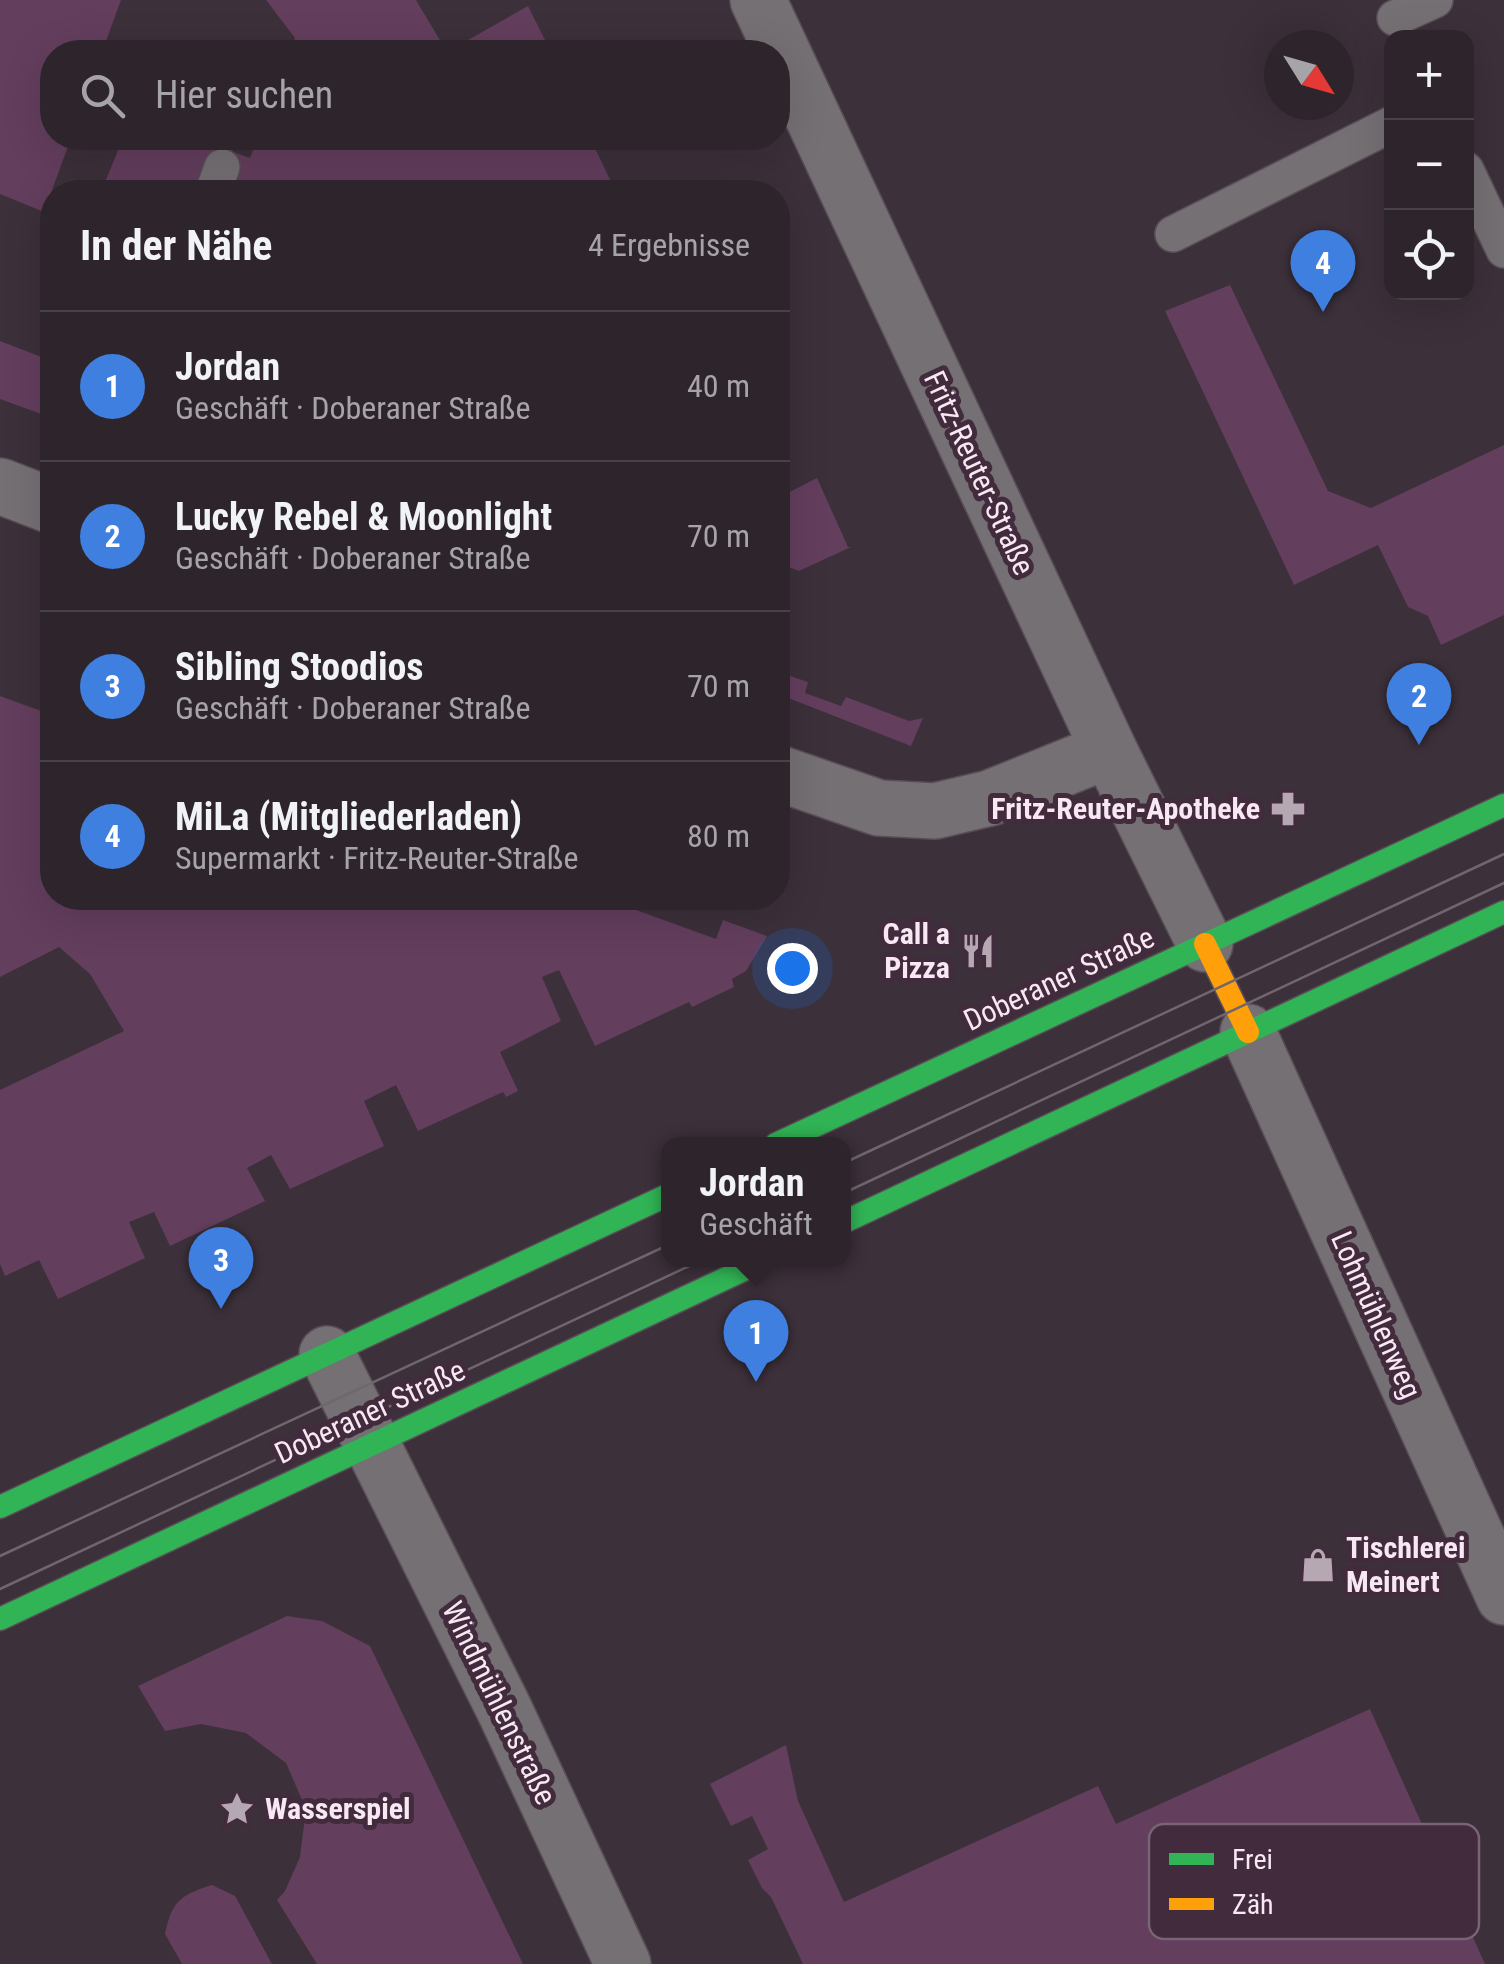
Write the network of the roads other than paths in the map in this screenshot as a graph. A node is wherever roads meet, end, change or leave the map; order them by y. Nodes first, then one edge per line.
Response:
1 (758, 0) edge
2 (1435, 0) edge
3 (1395, 19) edge
4 (777, 40) edge
5 (790, 68) edge
6 (1384, 128) edge
7 (1474, 187) edge
8 (1173, 234) dead end
9 (1504, 250) edge
10 (0, 486) edge
11 (40, 501) edge
12 (1110, 750) junction
13 (790, 777) edge
14 (1504, 805) edge
15 (1504, 912) edge
16 (1205, 944) junction
17 (1248, 1032) junction
18 (791, 1137) edge
19 (661, 1197) edge
20 (851, 1219) edge
21 (750, 1267) edge
22 (327, 1354) junction
23 (371, 1445) junction
24 (0, 1507) edge
25 (1492, 1540) edge
26 (1504, 1598) edge
27 (0, 1619) edge
28 (623, 1964) edge

1 - 4 street, Fritz-Reuter-Straße
2 - 3 lane
5 - 12 street, Fritz-Reuter-Straße
6 - 8 lane
7 - 9 lane
10 - 11 street
12 - 13 street
12 - 16 street, Fritz-Reuter-Straße
14 - 16 street, Doberaner Straße
15 - 17 street
16 - 17 street
16 - 18 street, Doberaner Straße
17 - 20 street
17 - 25 street, Lohmühlenweg
19 - 22 street
21 - 23 street, Doberaner Straße
22 - 23 street, Windmühlenstraße
22 - 24 street
23 - 27 street, Doberaner Straße
23 - 28 street, Windmühlenstraße
25 - 26 street, Lohmühlenweg

